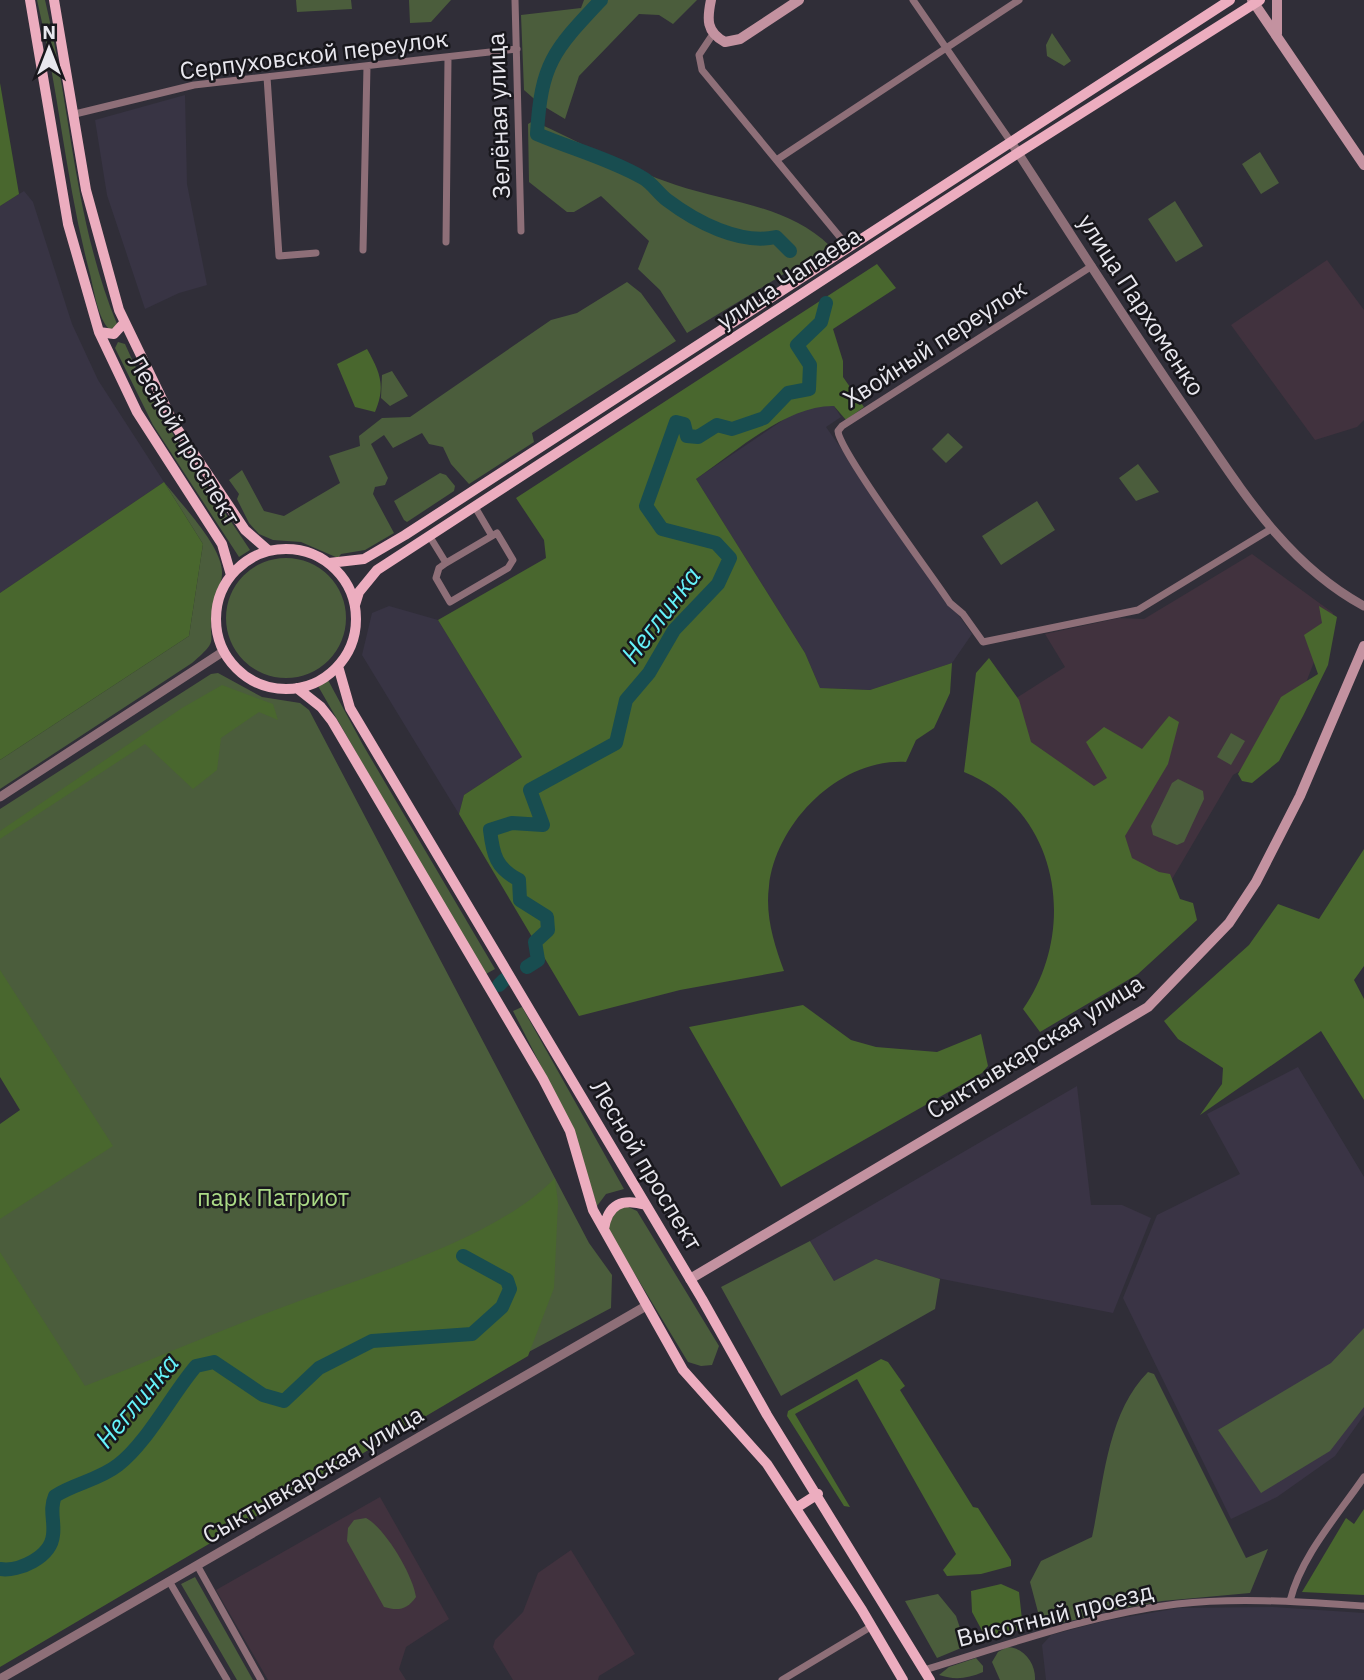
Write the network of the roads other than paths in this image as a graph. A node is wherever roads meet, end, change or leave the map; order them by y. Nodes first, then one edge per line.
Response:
1 (30, 0) edge
2 (54, 0) edge
3 (515, 0) edge
4 (711, 0) edge
5 (799, 0) edge
6 (913, 0) edge
7 (1019, 0) edge
8 (1230, 0) edge
9 (1277, 0) edge
10 (1255, 1) edge
11 (713, 34) junction
12 (1277, 34) junction
13 (947, 47) junction
14 (517, 50) junction
15 (448, 58) junction
16 (367, 66) junction
17 (267, 77) junction
18 (75, 114) junction
19 (1011, 142) junction
20 (1018, 153) junction
21 (778, 159) junction
22 (1364, 165) edge
23 (521, 231) dead end
24 (446, 242) dead end
25 (849, 248) junction
26 (363, 250) dead end
27 (316, 253) dead end
28 (1091, 266) junction
29 (124, 323) junction
30 (99, 332) junction
31 (131, 339) junction
32 (107, 351) junction
33 (475, 508) junction
34 (1271, 529) junction
35 (492, 536) junction
36 (430, 537) junction
37 (269, 551) junction
38 (329, 563) junction
39 (446, 564) junction
40 (231, 575) junction
41 (355, 605) junction
42 (1364, 606) edge
43 (1364, 646) edge
44 (224, 651) junction
45 (338, 666) junction
46 (297, 688) junction
47 (0, 797) edge
48 (646, 1205) junction
49 (604, 1230) junction
50 (690, 1279) junction
51 (646, 1306) junction
52 (1364, 1477) edge
53 (818, 1494) junction
54 (796, 1508) junction
55 (197, 1565) junction
56 (169, 1581) junction
57 (1290, 1601) junction
58 (1364, 1606) edge
59 (872, 1626) junction
60 (927, 1675) edge
61 (0, 1679) edge
62 (228, 1680) edge
63 (261, 1680) edge
64 (782, 1680) edge
65 (903, 1680) edge

1 - 30 main road, Лесной проспект
2 - 18 main road, Лесной проспект
3 - 14 street, Зелёная улица
4 - 11 main road
5 - 11 main road
6 - 13 street, улица Пархоменко
7 - 13 street
8 - 19 main road, улица Чапаева
9 - 12 main road
10 - 12 main road
10 - 20 main road, улица Чапаева
11 - 21 street
12 - 22 main road
13 - 19 street, улица Пархоменко
13 - 21 street
14 - 15 street, Серпуховской переулок
14 - 23 street, Зелёная улица
15 - 16 street, Серпуховской переулок
15 - 24 street
16 - 17 street, Серпуховской переулок
16 - 26 street
17 - 18 street, Серпуховской переулок
17 - 27 street
18 - 29 main road, Лесной проспект
19 - 20 street, улица Пархоменко
19 - 25 main road, улица Чапаева
20 - 28 street, улица Пархоменко
20 - 33 main road, улица Чапаева
21 - 25 street
25 - 38 main road, улица Чапаева
28 - 34 street, улица Пархоменко
28 - 34 street, Хвойный переулок
29 - 30 main road
29 - 31 main road, Лесной проспект
30 - 32 main road, Лесной проспект
31 - 32 main road
31 - 37 main road, Лесной проспект
32 - 40 main road, Лесной проспект
33 - 35 street
33 - 36 main road, улица Чапаева
34 - 42 street, улица Пархоменко
35 - 39 street
35 - 39 street
36 - 39 street
36 - 41 main road, улица Чапаева
37 - 38 main road
37 - 40 main road
38 - 41 main road
40 - 44 main road
41 - 45 main road
43 - 50 main road, Сыктывкарская улица
44 - 46 main road
44 - 47 street
45 - 46 main road
45 - 48 main road, Лесной проспект
46 - 49 main road, Лесной проспект
48 - 49 main road
48 - 50 main road, Лесной проспект
49 - 51 main road, Лесной проспект
50 - 53 main road, Лесной проспект
51 - 54 main road, Лесной проспект
51 - 55 street, Сыктывкарская улица
52 - 57 street
53 - 54 main road
53 - 60 main road, Лесной проспект
54 - 59 main road, Лесной проспект
55 - 56 street, Сыктывкарская улица
55 - 63 street
56 - 61 street, Сыктывкарская улица
56 - 62 street
57 - 58 street, Высотный проезд
57 - 60 street, Высотный проезд
59 - 64 street
59 - 65 main road, Лесной проспект

